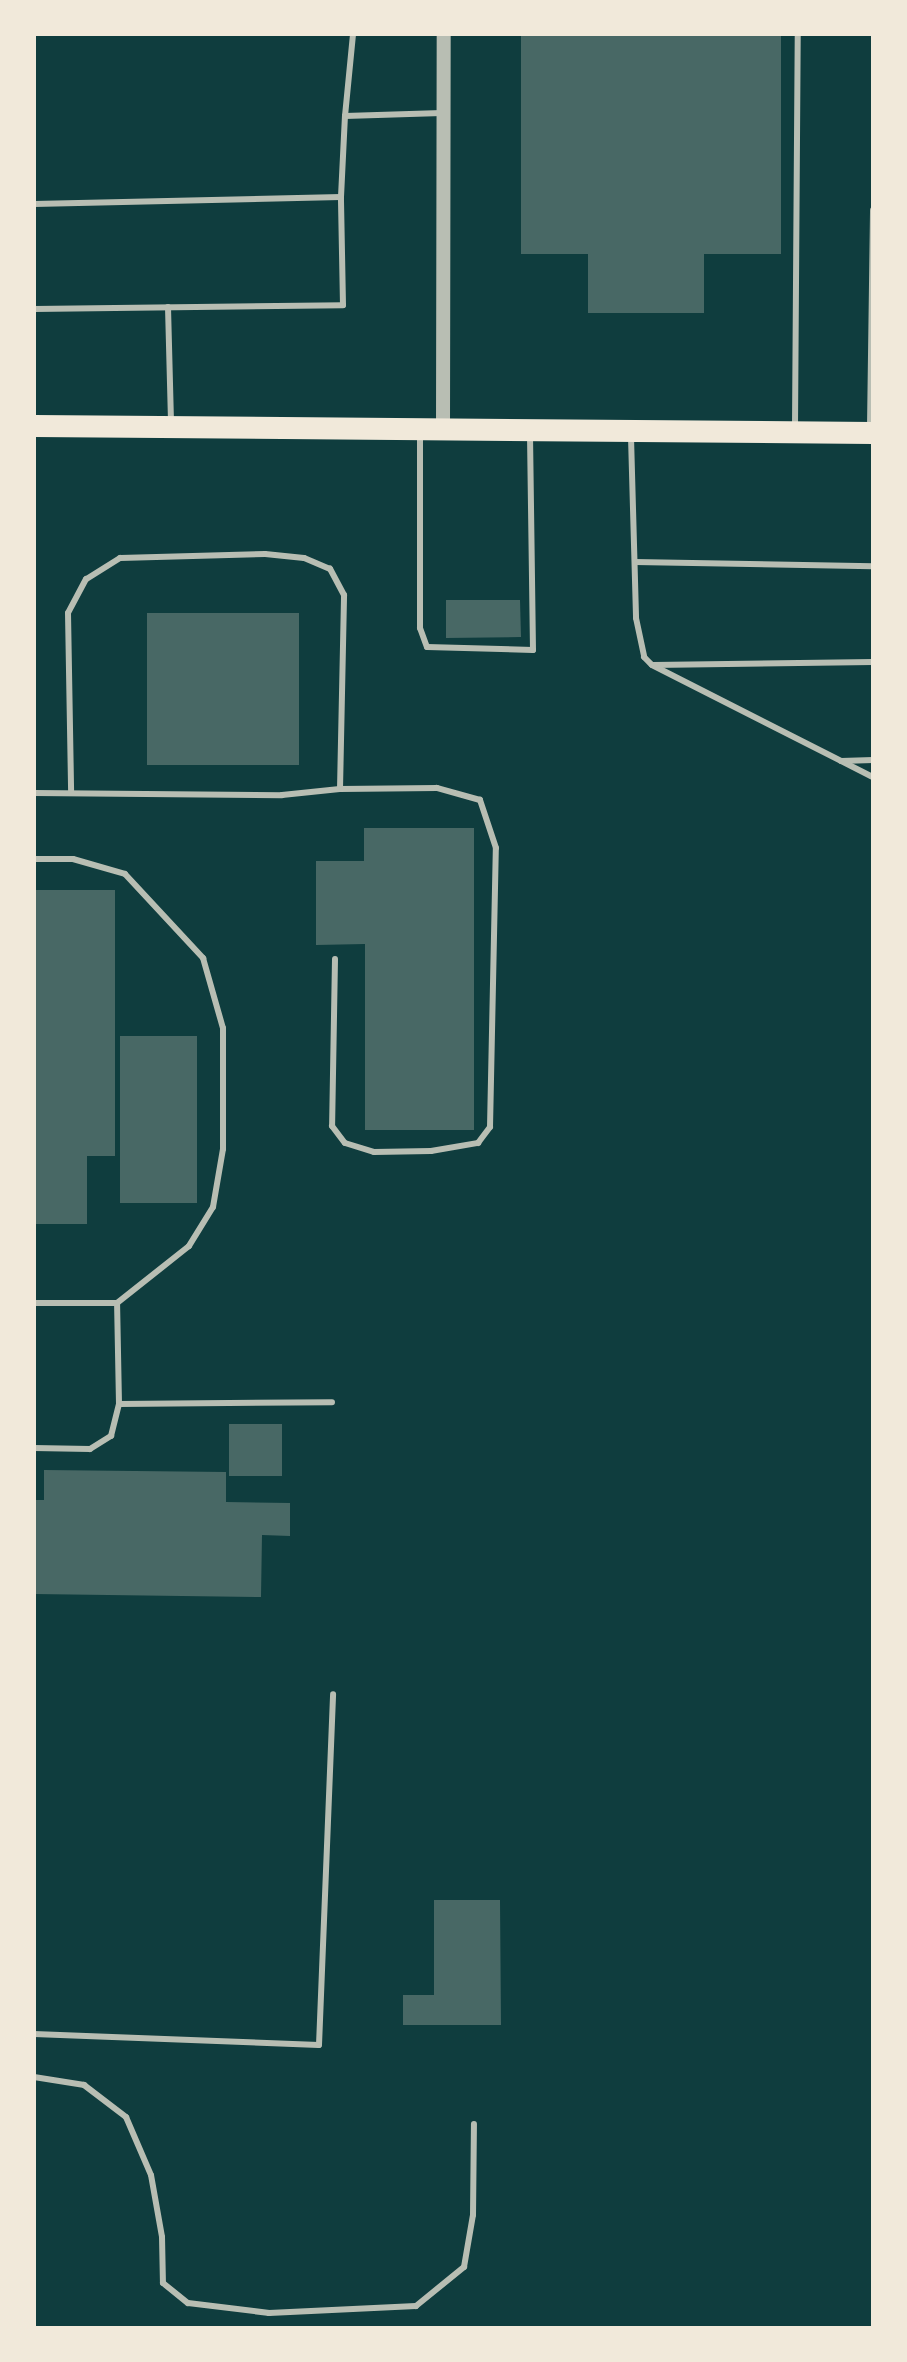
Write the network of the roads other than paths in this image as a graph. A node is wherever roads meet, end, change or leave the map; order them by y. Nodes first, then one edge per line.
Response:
1 (353, 34) edge
2 (444, 34) edge
3 (798, 34) edge
4 (442, 113) junction
5 (345, 116) junction
6 (341, 197) junction
7 (34, 204) edge
8 (873, 210) edge
9 (168, 307) junction
10 (34, 309) edge
11 (34, 426) edge
12 (171, 428) junction
13 (420, 429) junction
14 (443, 429) junction
15 (530, 429) junction
16 (630, 430) junction
17 (795, 432) junction
18 (872, 433) edge
19 (635, 562) junction
20 (873, 566) edge
21 (873, 662) edge
22 (652, 665) junction
23 (873, 760) edge
24 (839, 761) junction
25 (873, 777) edge
26 (340, 789) junction
27 (34, 793) edge
28 (71, 793) junction
29 (34, 859) edge
30 (335, 959) dead end
31 (34, 1303) edge
32 (117, 1303) junction
33 (332, 1402) dead end
34 (119, 1404) junction
35 (34, 1448) edge
36 (333, 1694) dead end
37 (34, 2034) edge
38 (34, 2077) edge
39 (474, 2124) dead end

1 - 5 lane
2 - 4 street
3 - 17 lane
4 - 5 lane
4 - 14 street
5 - 6 lane
6 - 7 lane
6 - 9 lane
8 - 18 lane
9 - 10 lane
9 - 12 lane
11 - 12 highway
12 - 13 highway
13 - 14 highway
13 - 15 lane
14 - 15 highway
15 - 16 highway
16 - 17 highway
16 - 19 lane
17 - 18 highway
19 - 20 lane
19 - 22 lane
21 - 22 lane
22 - 24 lane
23 - 24 lane
24 - 25 lane
26 - 28 lane
26 - 28 lane
26 - 30 lane
27 - 28 lane
29 - 32 lane
31 - 32 lane
32 - 34 lane
33 - 34 lane
34 - 35 lane
36 - 37 lane
38 - 39 lane

